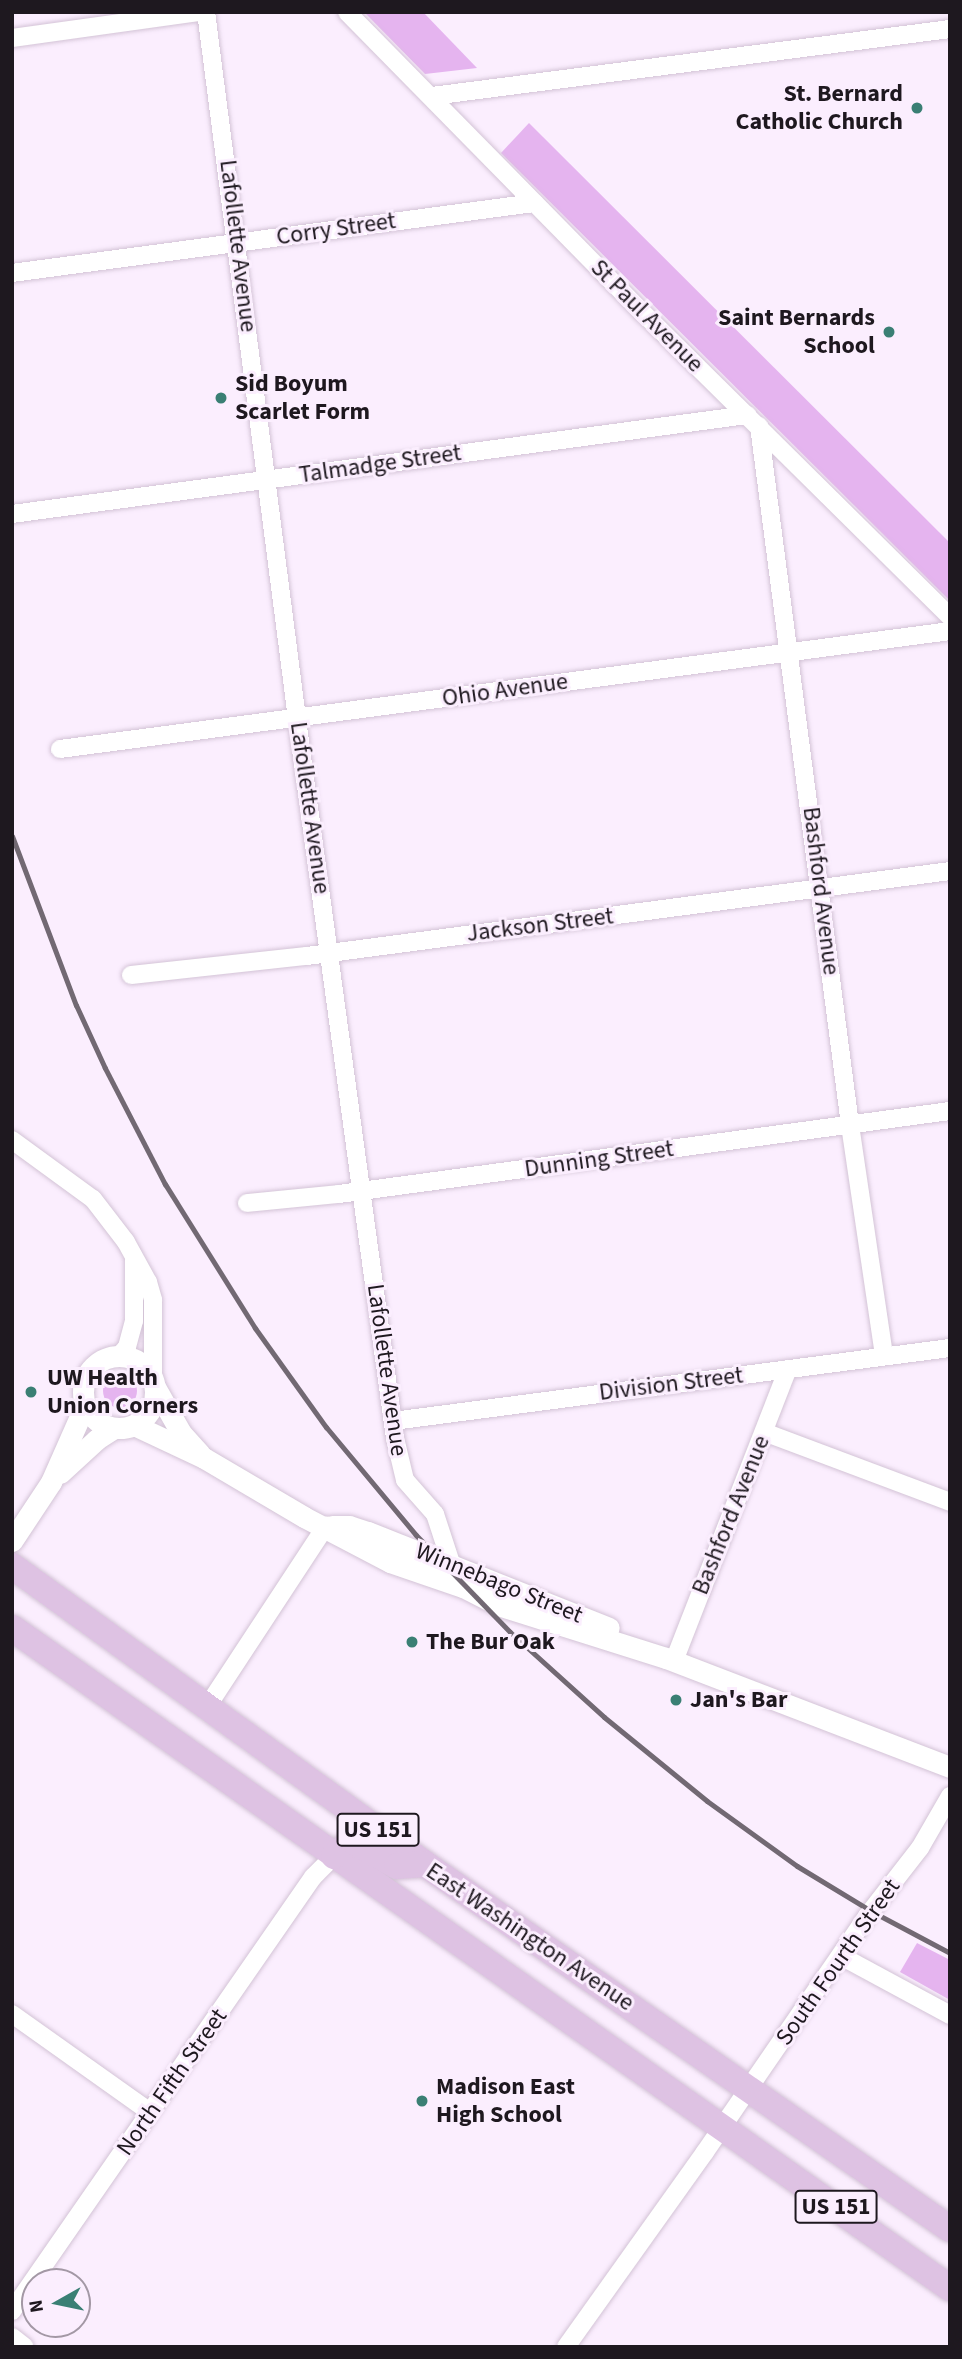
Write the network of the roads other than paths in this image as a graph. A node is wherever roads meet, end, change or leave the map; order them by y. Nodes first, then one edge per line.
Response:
1 (200, 12) edge
2 (206, 12) edge
3 (347, 12) edge
4 (950, 29) edge
5 (12, 38) edge
6 (432, 96) junction
7 (534, 203) junction
8 (238, 243) junction
9 (12, 273) edge
10 (753, 421) junction
11 (266, 479) junction
12 (12, 514) edge
13 (950, 617) edge
14 (950, 631) edge
15 (789, 652) junction
16 (297, 718) junction
17 (60, 749) dead end
18 (950, 871) edge
19 (820, 889) junction
20 (330, 952) junction
21 (131, 975) dead end
22 (950, 1111) edge
23 (850, 1125) junction
24 (12, 1140) edge
25 (363, 1191) junction
26 (247, 1203) dead end
27 (134, 1257) junction
28 (950, 1348) edge
29 (119, 1356) junction
30 (884, 1356) junction
31 (788, 1369) junction
32 (154, 1385) junction
33 (85, 1405) junction
34 (393, 1421) junction
35 (124, 1426) junction
36 (764, 1432) junction
37 (204, 1458) junction
38 (51, 1482) junction
39 (950, 1502) edge
40 (326, 1526) junction
41 (12, 1541) edge
42 (449, 1562) junction
43 (12, 1566) edge
44 (463, 1587) junction
45 (12, 1628) edge
46 (670, 1660) junction
47 (207, 1707) junction
48 (950, 1766) edge
49 (950, 1796) edge
50 (334, 1856) junction
51 (425, 1864) junction
52 (841, 1956) junction
53 (12, 2014) edge
54 (950, 2015) edge
55 (750, 2087) junction
56 (150, 2112) junction
57 (722, 2126) junction
58 (950, 2229) edge
59 (950, 2288) edge
60 (12, 2311) edge
61 (12, 2337) edge
62 (25, 2347) edge
63 (566, 2347) edge

1 - 5 street
2 - 8 street, Lafollette Avenue
3 - 6 street, St Paul Avenue
4 - 6 street
6 - 7 street, St Paul Avenue
7 - 8 street, Corry Street
7 - 10 street, St Paul Avenue
8 - 9 street, Corry Street
8 - 11 street, Lafollette Avenue
10 - 11 street, Talmadge Street
10 - 13 street, St Paul Avenue
10 - 15 street, Bashford Avenue
11 - 12 street, Talmadge Street
11 - 16 street, Lafollette Avenue
14 - 15 street, Ohio Avenue
15 - 16 street, Ohio Avenue
15 - 19 street, Bashford Avenue
16 - 17 street, Ohio Avenue
16 - 20 street, Lafollette Avenue
18 - 19 street, Jackson Street
19 - 20 street, Jackson Street
19 - 23 street, Bashford Avenue
20 - 21 street, Jackson Street
20 - 25 street, Lafollette Avenue
22 - 23 street, Dunning Street
23 - 25 street, Dunning Street
23 - 30 street, Bashford Avenue
24 - 27 street, Winnebago Street
25 - 26 street, Dunning Street
25 - 34 street, Lafollette Avenue
27 - 29 street
27 - 32 street, Winnebago Street
28 - 30 street, Division Street
29 - 32 street
29 - 33 street
30 - 31 street, Division Street
31 - 34 street, Division Street
31 - 36 street, Bashford Avenue
32 - 35 street
32 - 37 street, Winnebago Street
33 - 35 street
33 - 38 street
34 - 42 street, Lafollette Avenue
35 - 37 street, Winnebago Street
35 - 38 street
36 - 39 street
36 - 46 street, Bashford Avenue
37 - 40 street, Winnebago Street
38 - 41 street
40 - 42 street, Winnebago Street
40 - 44 street, Winnebago Street
40 - 47 street
42 - 44 street, Lafollette Avenue
42 - 46 street, Winnebago Street
43 - 47 main road, East Washington Avenue / US 151
44 - 46 street, Winnebago Street
45 - 50 main road, East Washington Avenue / US 151
46 - 48 street, Winnebago Street
47 - 51 main road, East Washington Avenue / US 151
49 - 52 street, South Fourth Street
50 - 51 main road
50 - 56 street, North Fifth Street
50 - 57 main road, East Washington Avenue / US 151
51 - 55 main road, East Washington Avenue / US 151
52 - 54 street
52 - 55 street, South Fourth Street
53 - 56 street
55 - 57 street, South Fourth Street
55 - 58 main road, East Washington Avenue / US 151
56 - 60 street, North Fifth Street
57 - 59 main road, East Washington Avenue / US 151
57 - 63 street, South Fourth Street
61 - 62 street

